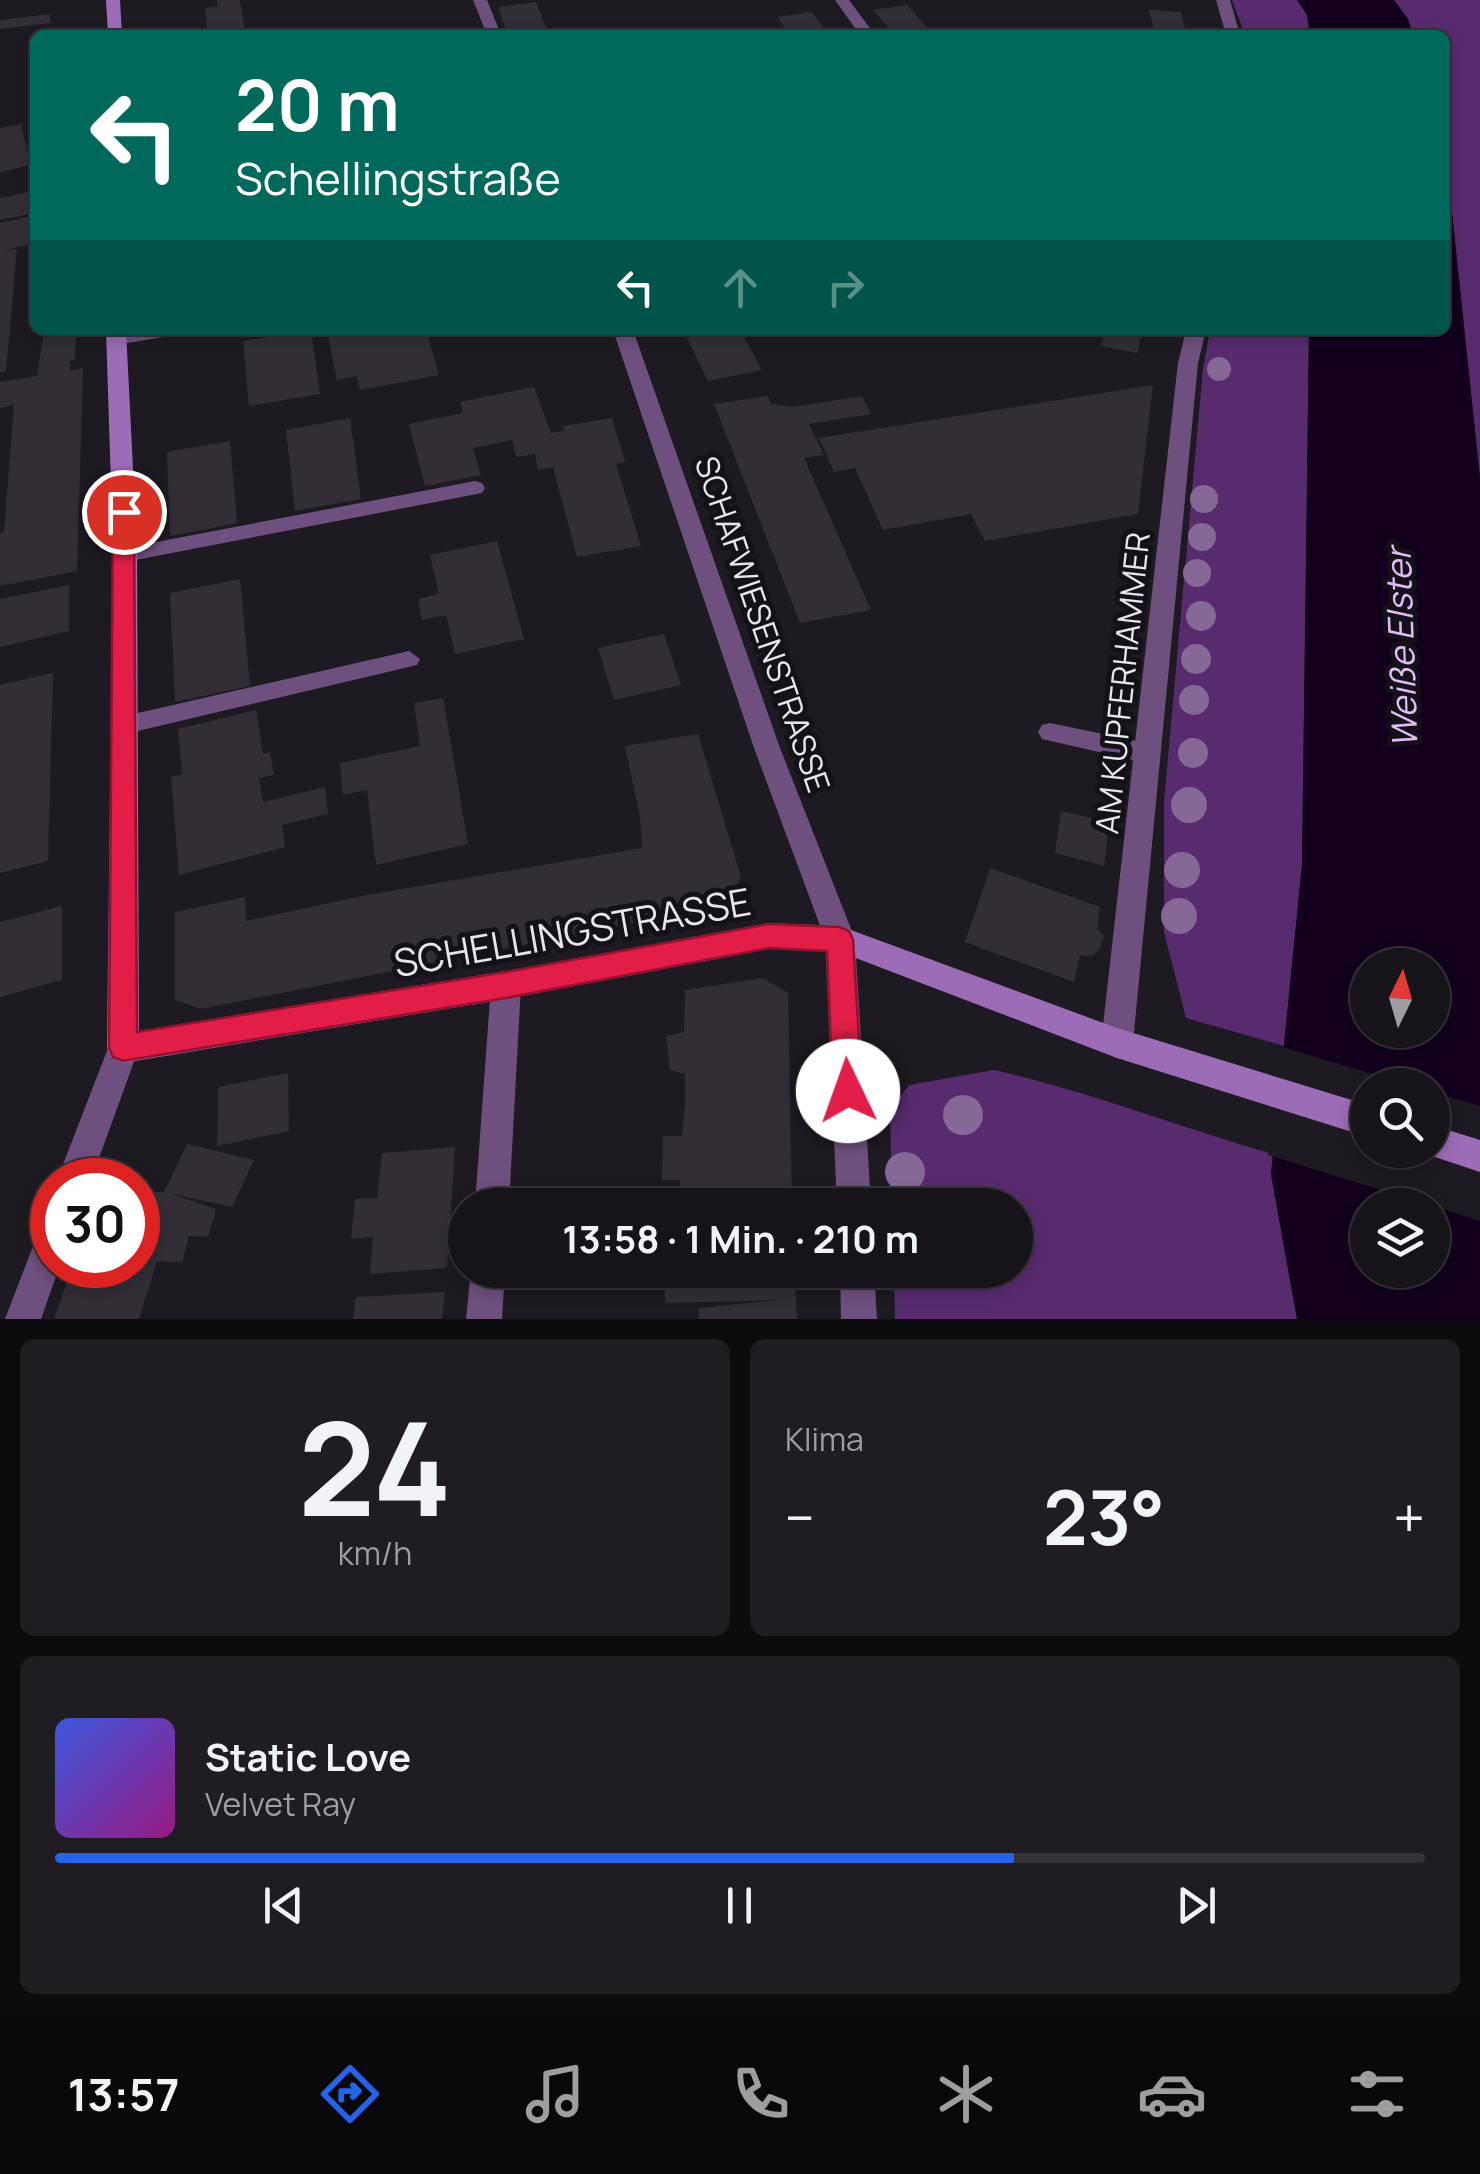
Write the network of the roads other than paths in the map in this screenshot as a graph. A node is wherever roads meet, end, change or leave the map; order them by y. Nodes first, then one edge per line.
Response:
1 (113, 0) edge
2 (480, 0) edge
3 (842, 0) edge
4 (1222, 0) edge
5 (115, 30) edge
6 (492, 30) edge
7 (864, 30) edge
8 (1231, 30) edge
9 (116, 335) edge
10 (626, 335) edge
11 (1195, 335) edge
12 (475, 488) dead end
13 (125, 555) junction
14 (409, 659) dead end
15 (125, 725) junction
16 (1050, 732) dead end
17 (1148, 753) junction
18 (840, 939) junction
19 (506, 985) junction
20 (1117, 1043) junction
21 (123, 1048) junction
22 (1350, 1115) edge
23 (1450, 1147) edge
24 (1480, 1156) edge
25 (82, 1158) edge
26 (493, 1188) edge
27 (853, 1188) edge
28 (34, 1288) edge
29 (487, 1288) edge
30 (858, 1288) edge
31 (23, 1319) edge
32 (484, 1319) edge
33 (860, 1319) edge

1 - 5 main road
2 - 6 street
3 - 7 street
4 - 8 street
9 - 13 main road
10 - 18 street, SCHAFWIESENSTRASSE
11 - 17 street, AM KUPFERHAMMER
12 - 13 lane
13 - 15 main road
14 - 15 lane
15 - 21 main road
16 - 17 lane
17 - 20 street, AM KUPFERHAMMER
18 - 19 main road, SCHELLINGSTRASSE
18 - 20 main road, SCHELLINGSTRASSE
18 - 27 street, SCHAFWIESENSTRASSE
19 - 21 main road, SCHELLINGSTRASSE
19 - 26 street
20 - 22 main road, SCHELLINGSTRASSE
21 - 25 street
23 - 24 main road
28 - 31 street
29 - 32 street
30 - 33 street

